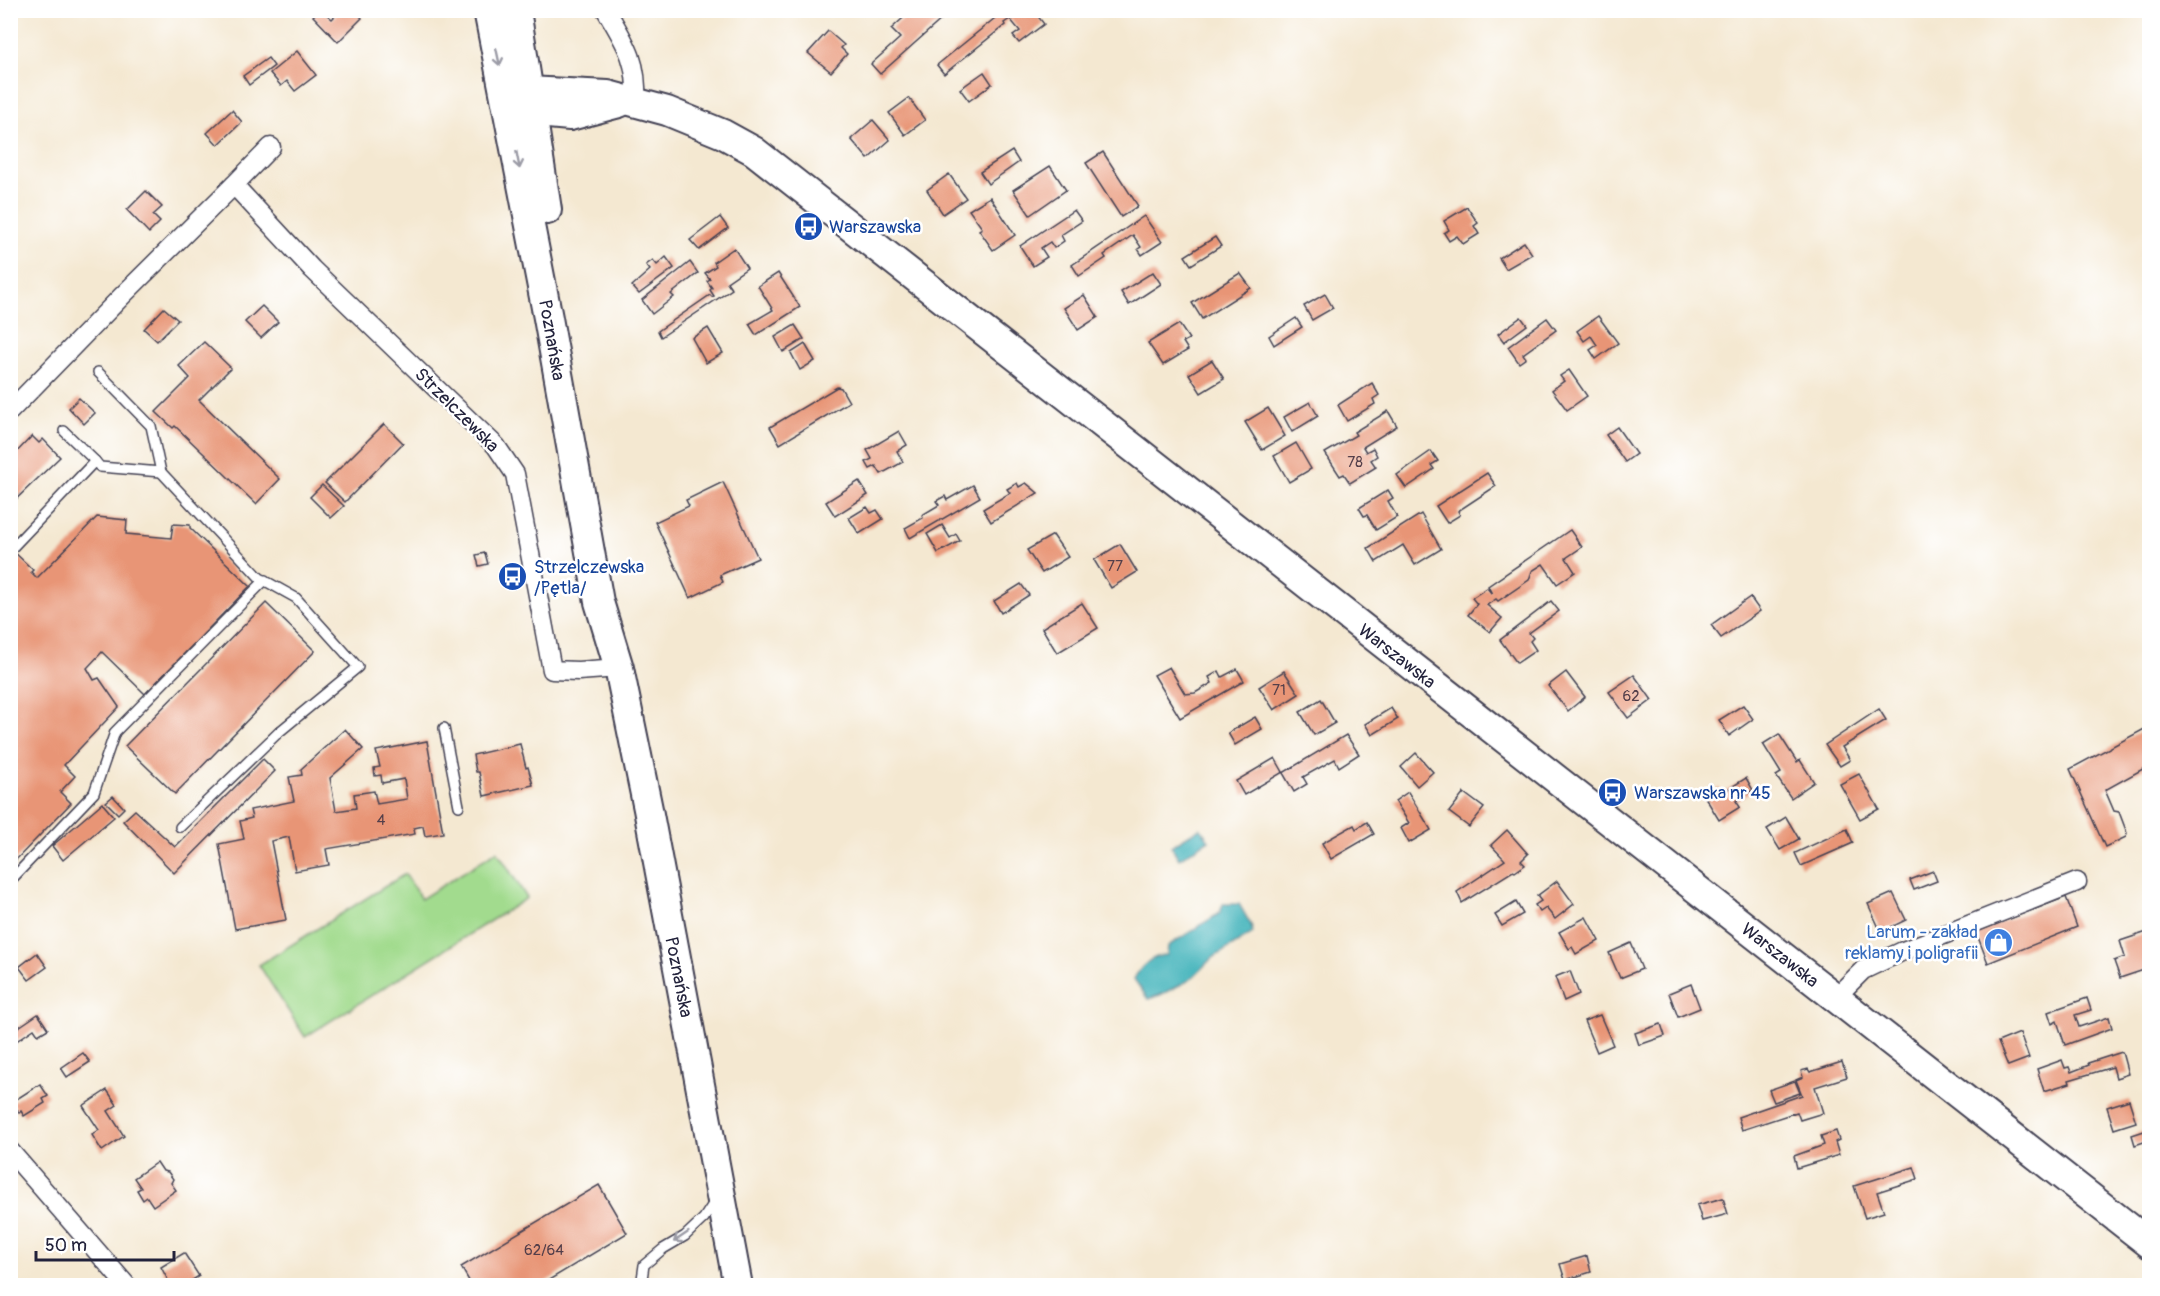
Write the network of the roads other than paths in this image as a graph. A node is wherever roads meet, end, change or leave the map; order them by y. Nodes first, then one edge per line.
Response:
1 (488, 10) edge
2 (516, 10) edge
3 (606, 10) edge
4 (522, 101) junction
5 (632, 101) junction
6 (570, 116) junction
7 (270, 147) dead end
8 (539, 164) junction
9 (234, 186) junction
10 (98, 372) dead end
11 (10, 411) edge
12 (64, 431) dead end
13 (94, 461) junction
14 (161, 472) junction
15 (12, 549) dead end
16 (265, 580) junction
17 (619, 668) junction
18 (444, 728) dead end
19 (459, 806) dead end
20 (180, 827) dead end
21 (10, 881) edge
22 (2077, 882) dead end
23 (1835, 998) junction
24 (10, 1151) edge
25 (720, 1195) junction
26 (2150, 1244) edge
27 (127, 1286) edge
28 (641, 1286) edge
29 (738, 1286) edge

1 -> 4 main road, Poznańska
2 - 4 main road, Poznańska
3 - 5 street
4 - 5 main road, Warszawska
4 - 6 main road
4 - 8 main road, Poznańska
4 -> 17 main road, Poznańska
5 - 6 main road
5 - 23 main road, Warszawska
6 - 8 main road, Poznańska
7 - 9 street
8 - 17 main road, Poznańska
9 - 11 street
9 - 17 street, Strzelczewska
10 - 14 lane
12 - 13 lane
13 - 14 lane
13 - 15 lane
14 - 16 lane
16 - 20 lane
16 - 21 lane
17 - 25 main road, Poznańska
18 - 19 lane
22 - 23 street
23 - 26 main road, Warszawska
24 - 27 street
25 -> 28 lane
25 - 29 main road, Poznańska

